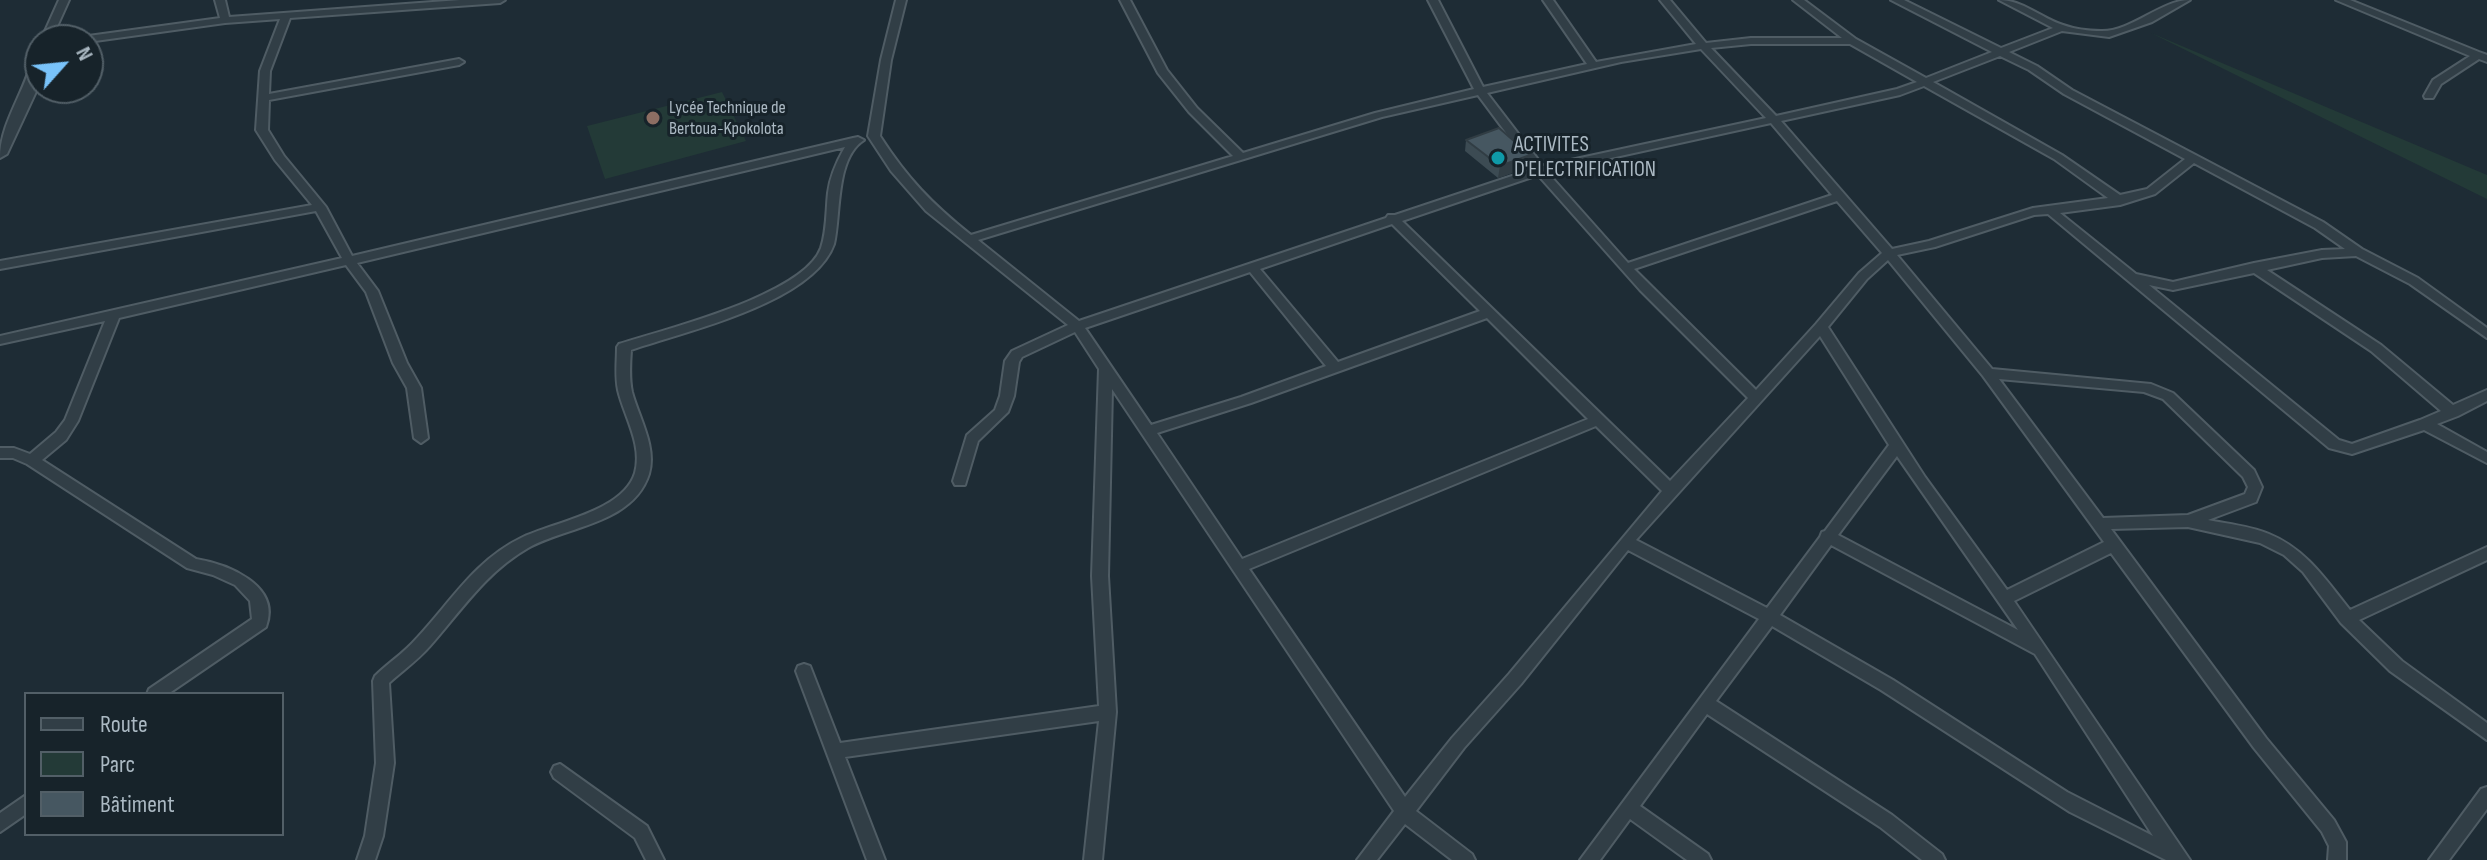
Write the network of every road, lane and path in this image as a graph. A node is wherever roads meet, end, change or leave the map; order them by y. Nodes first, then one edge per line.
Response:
1 (64, 0) edge
2 (220, 0) edge
3 (500, 0) edge
4 (901, 0) edge
5 (1125, 0) edge
6 (1433, 0) edge
7 (1548, 0) edge
8 (1665, 0) edge
9 (1798, 0) edge
10 (1896, 0) edge
11 (2004, 0) edge
12 (2185, 0) edge
13 (2341, 0) edge
14 (378, 3) edge
15 (287, 14) junction
16 (225, 20) junction
17 (53, 24) edge
18 (2061, 28) junction
19 (104, 37) edge
20 (1852, 41) junction
21 (1703, 46) junction
22 (1998, 53) junction
23 (2475, 54) junction
24 (2487, 59) edge
25 (459, 62) dead end
26 (1593, 65) junction
27 (1926, 83) junction
28 (1480, 91) junction
29 (2429, 96) dead end
30 (263, 98) junction
31 (24, 102) edge
32 (1773, 119) junction
33 (874, 136) junction
34 (853, 141) junction
35 (0, 154) edge
36 (1242, 158) junction
37 (2192, 159) junction
38 (1542, 170) junction
39 (1840, 196) junction
40 (2120, 201) junction
41 (320, 207) junction
42 (2050, 210) junction
43 (1392, 218) junction
44 (970, 239) junction
45 (2358, 252) junction
46 (1889, 253) junction
47 (348, 259) junction
48 (0, 265) edge
49 (1251, 266) junction
50 (1628, 267) junction
51 (2254, 267) junction
52 (2130, 278) junction
53 (1488, 313) junction
54 (114, 315) junction
55 (1077, 326) junction
56 (1821, 327) junction
57 (2487, 334) edge
58 (0, 340) edge
59 (1106, 366) junction
60 (1335, 368) junction
61 (1988, 373) junction
62 (2487, 395) edge
63 (1754, 396) junction
64 (2453, 413) junction
65 (1596, 421) junction
66 (2425, 424) junction
67 (1150, 430) junction
68 (421, 438) dead end
69 (1897, 445) junction
70 (7, 453) edge
71 (37, 455) junction
72 (2487, 458) edge
73 (960, 481) dead end
74 (1670, 490) junction
75 (2188, 521) junction
76 (2100, 524) junction
77 (1827, 536) junction
78 (1626, 542) junction
79 (2115, 544) junction
80 (2487, 553) edge
81 (1238, 567) junction
82 (2005, 598) junction
83 (1769, 617) junction
84 (2347, 618) junction
85 (2041, 650) junction
86 (804, 671) dead end
87 (158, 692) edge
88 (1705, 703) junction
89 (1108, 712) junction
90 (2487, 733) edge
91 (834, 751) junction
92 (560, 772) dead end
93 (2487, 795) edge
94 (24, 805) edge
95 (1628, 808) junction
96 (1405, 813) junction
97 (0, 824) edge
98 (2180, 859) edge
99 (366, 860) edge
100 (655, 860) edge
101 (876, 860) edge
102 (1093, 860) edge
103 (1366, 860) edge
104 (1466, 860) edge
105 (1589, 860) edge
106 (1702, 860) edge
107 (1936, 860) edge
108 (2337, 860) edge
109 (2438, 860) edge

1 - 17 street
2 - 16 street
3 - 14 street
4 - 33 street
5 - 36 street
6 - 28 street
7 - 26 street
8 - 21 street
9 - 20 street
10 - 22 street
11 - 18 street
12 - 18 street
13 - 23 street
14 - 15 street
15 - 16 street
15 - 30 street
16 - 19 street
18 - 22 street
20 - 21 street
20 - 27 street
21 - 26 street
21 - 32 street
22 - 27 street
22 - 37 street
23 - 24 street
23 - 29 street
25 - 30 street
26 - 28 street
27 - 32 street
27 - 40 street
28 - 36 street
28 - 38 street
30 - 41 street
31 - 35 street
32 - 38 street
32 - 39 street
33 - 34 street
33 - 44 street
34 - 47 street
34 - 99 street
36 - 44 street
37 - 40 street
37 - 45 street
38 - 43 street
38 - 50 street
39 - 46 street
39 - 50 street
40 - 42 street
41 - 47 street
41 - 48 street
42 - 46 street
42 - 52 street
43 - 49 street
43 - 53 street
44 - 55 street
45 - 51 street
45 - 57 street
46 - 56 street
46 - 61 street
47 - 54 street
47 - 68 street
49 - 55 street
49 - 60 street
50 - 63 street
51 - 52 street
51 - 64 street
52 - 66 street
53 - 60 street
53 - 65 street
54 - 58 street
54 - 71 street
55 - 59 street
55 - 73 street
56 - 63 street
56 - 69 street
59 - 67 street
59 - 89 street
60 - 67 street
61 - 75 street
61 - 76 street
62 - 64 street
63 - 74 street
64 - 66 street
65 - 74 street
65 - 81 street
66 - 72 street
67 - 81 street
69 - 77 street
69 - 82 street
70 - 71 street
71 - 87 street
74 - 78 street
75 - 76 street
75 - 84 street
76 - 79 street
77 - 83 street
77 - 85 street
78 - 83 street
78 - 96 street
79 - 82 street
79 - 108 street
80 - 84 street
81 - 96 street
82 - 85 street
83 - 88 street
83 - 98 street
84 - 90 street
85 - 98 street
86 - 91 street
88 - 95 street
88 - 107 street
89 - 91 street
89 - 102 street
91 - 101 street
92 - 100 street
93 - 109 street
94 - 97 street
95 - 105 street
95 - 106 street
96 - 103 street
96 - 104 street

